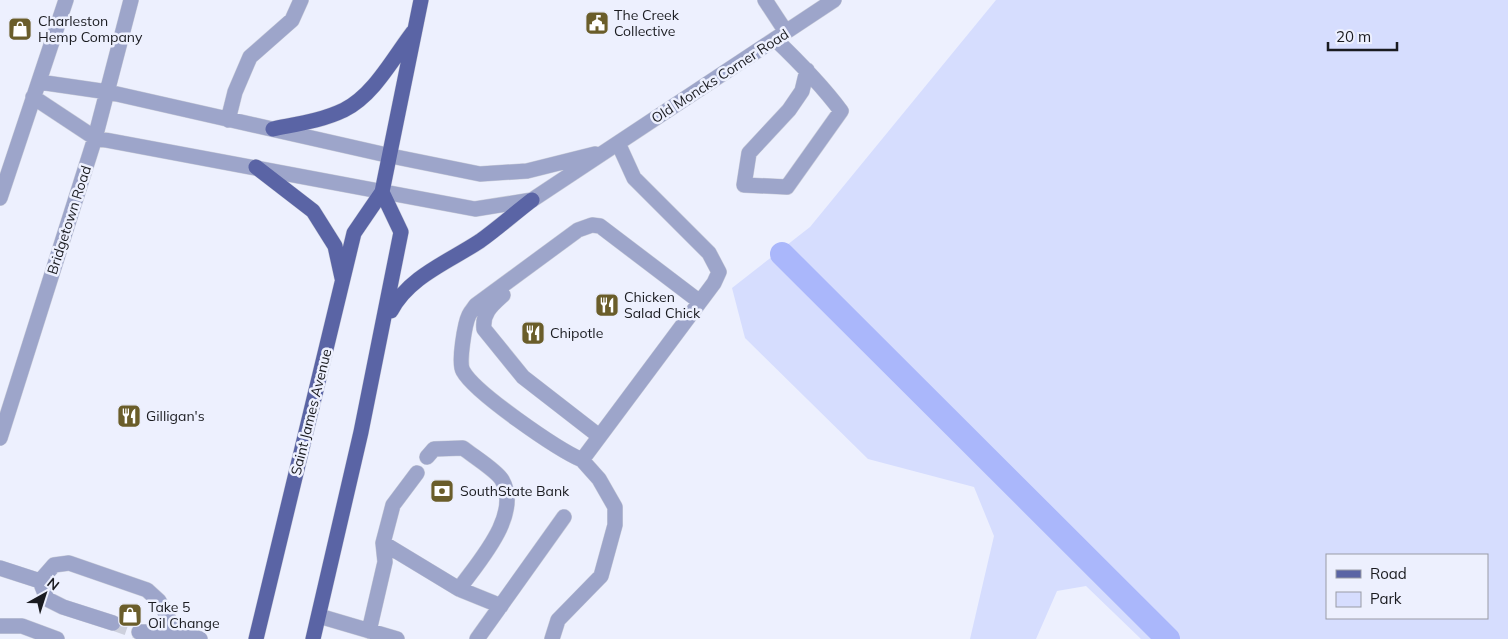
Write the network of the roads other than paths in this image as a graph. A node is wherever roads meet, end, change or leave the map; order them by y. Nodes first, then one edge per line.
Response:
1 (66, 0) edge
2 (131, 0) edge
3 (301, 0) edge
4 (421, 0) edge
5 (765, 0) edge
6 (834, 0) edge
7 (415, 29) junction
8 (781, 36) junction
9 (807, 70) junction
10 (39, 82) junction
11 (108, 92) junction
12 (33, 97) junction
13 (228, 120) junction
14 (273, 129) junction
15 (95, 138) junction
16 (612, 147) junction
17 (391, 156) junction
18 (256, 167) junction
19 (382, 192) junction
20 (0, 198) edge
21 (532, 200) junction
22 (596, 225) junction
23 (342, 282) junction
24 (700, 302) junction
25 (383, 326) junction
26 (600, 436) junction
27 (0, 438) edge
28 (427, 457) dead end
29 (582, 460) junction
30 (417, 473) dead end
31 (564, 517) dead end
32 (383, 543) junction
33 (0, 568) edge
34 (40, 581) junction
35 (459, 589) junction
36 (501, 606) junction
37 (319, 616) junction
38 (112, 623) tunnel mouth
39 (0, 626) edge
40 (369, 631) junction
41 (139, 632) tunnel mouth
42 (176, 632) junction
43 (391, 638) edge
44 (57, 639) edge
45 (200, 639) edge
46 (256, 639) edge
47 (314, 639) edge
48 (477, 639) edge
49 (552, 639) edge

1 - 10 street
2 - 11 street, Bridgetown Road
3 - 13 street
4 - 7 main road, Saint James Avenue
5 - 8 street
6 - 8 street, Old Moncks Corner Road
7 - 14 main road
7 - 17 main road, Saint James Avenue
8 - 9 street
8 - 16 street, Old Moncks Corner Road
9 - 9 street
10 - 11 street
10 - 12 street
11 - 13 street
11 - 15 street, Bridgetown Road
12 - 15 street
12 - 20 street
13 - 14 street
14 - 17 street
15 - 18 street
15 - 27 street, Bridgetown Road
16 - 17 street
16 - 21 street, Old Moncks Corner Road
16 - 24 street
17 - 19 main road, Saint James Avenue
18 - 19 street
18 - 23 main road
19 - 21 street
19 - 23 main road, Saint James Avenue
19 - 25 main road
21 - 25 main road
22 - 24 street
22 - 26 street
22 - 29 street
23 - 46 main road, Saint James Avenue
24 - 26 street
25 - 37 main road
26 - 29 street
28 - 35 street
29 - 49 street
30 - 32 street
31 - 36 street
32 - 35 street
32 - 40 street
33 - 34 street
34 - 38 street
34 - 42 street
35 - 36 street
36 - 48 street
37 - 40 street
37 - 47 main road
39 - 44 street
40 - 43 street
41 - 42 street
42 - 45 street

